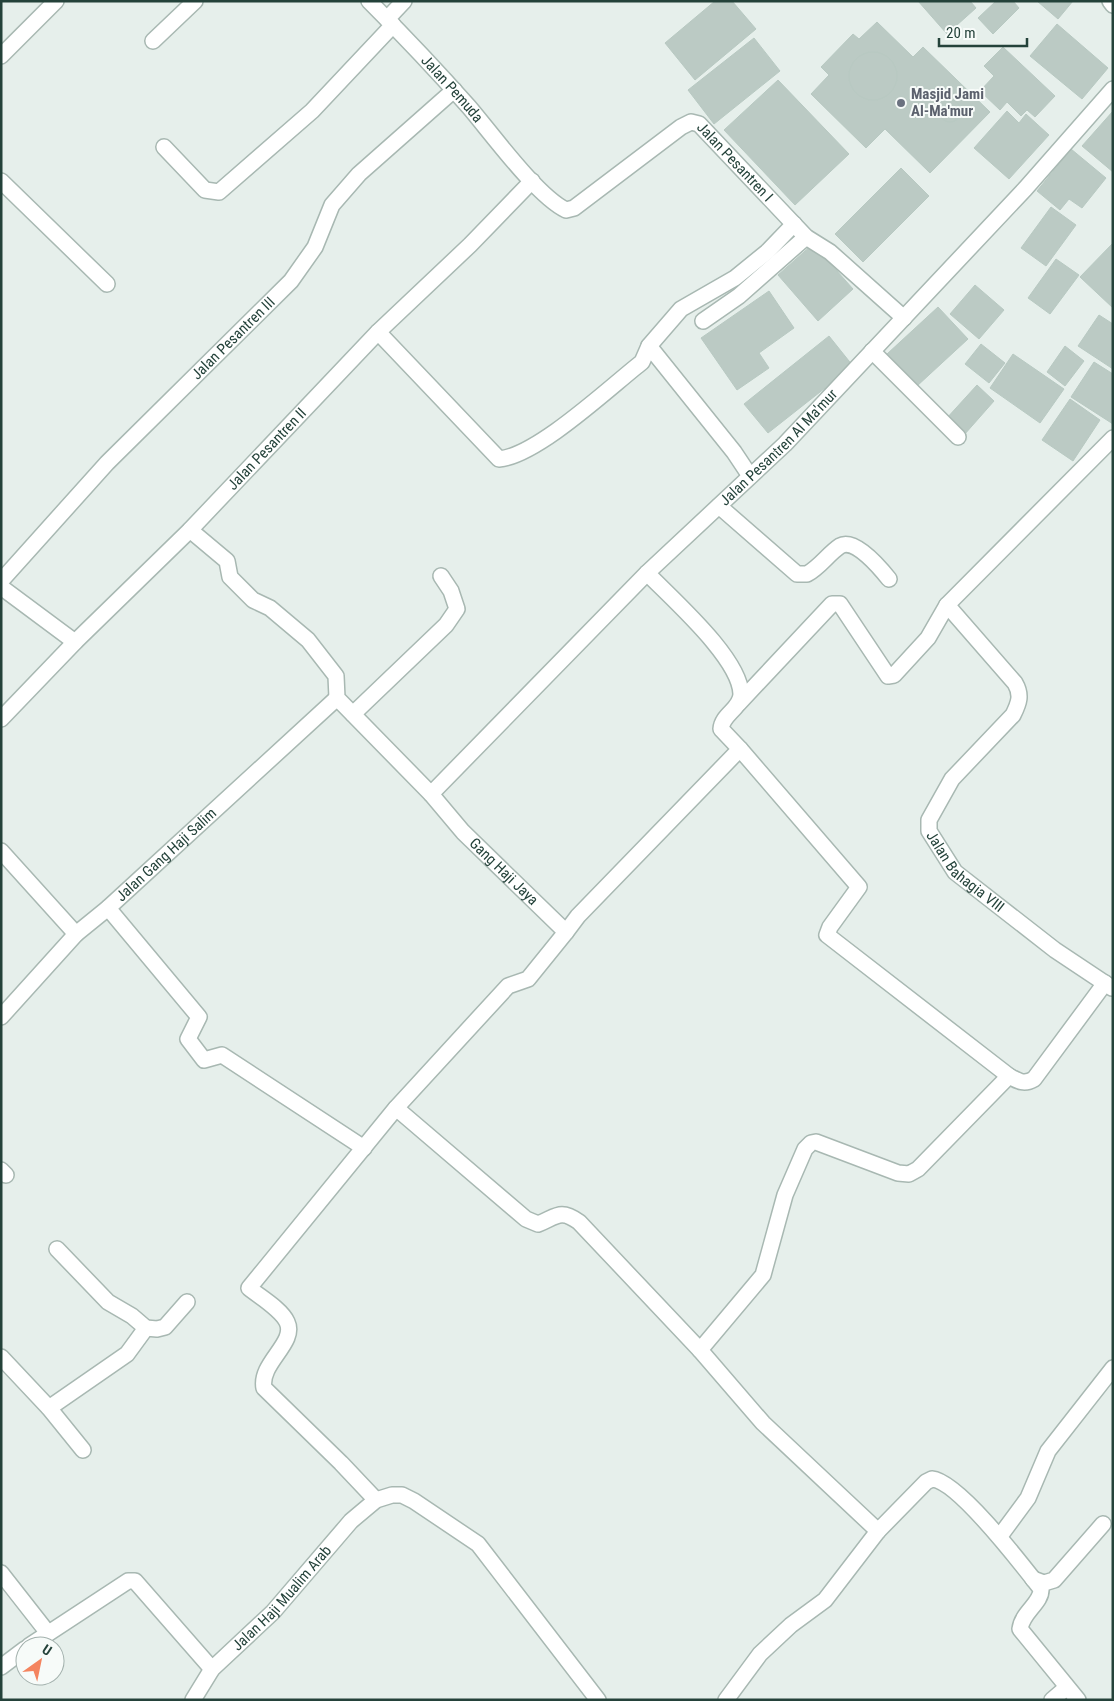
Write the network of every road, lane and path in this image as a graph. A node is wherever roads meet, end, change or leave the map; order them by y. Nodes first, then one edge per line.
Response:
1 (56, 1) edge
2 (195, 1) edge
3 (370, 1) edge
4 (404, 1) edge
5 (1110, 1) edge
6 (1113, 4) edge
7 (390, 22) junction
8 (153, 41) dead end
9 (1, 56) edge
10 (1113, 88) edge
11 (454, 90) junction
12 (164, 147) dead end
13 (1, 181) edge
14 (532, 181) junction
15 (794, 224) junction
16 (806, 237) junction
17 (107, 284) dead end
18 (904, 318) junction
19 (703, 321) dead end
20 (378, 332) junction
21 (649, 346) junction
22 (872, 351) junction
23 (958, 437) dead end
24 (1113, 438) edge
25 (750, 476) junction
26 (719, 506) junction
27 (190, 530) junction
28 (647, 573) junction
29 (441, 576) dead end
30 (889, 579) dead end
31 (1, 582) edge
32 (1, 587) edge
33 (947, 605) junction
34 (75, 642) junction
35 (337, 698) junction
36 (739, 703) junction
37 (353, 714) junction
38 (1, 718) edge
39 (740, 750) junction
40 (431, 794) junction
41 (1, 851) edge
42 (108, 908) junction
43 (566, 932) junction
44 (76, 934) junction
45 (1109, 986) edge
46 (1, 1017) edge
47 (1009, 1076) junction
48 (396, 1108) junction
49 (364, 1148) junction
50 (56, 1249) dead end
51 (187, 1302) dead end
52 (146, 1328) junction
53 (700, 1350) junction
54 (1, 1357) edge
55 (1113, 1368) edge
56 (49, 1408) junction
57 (82, 1450) dead end
58 (376, 1500) junction
59 (1103, 1524) dead end
60 (878, 1531) junction
61 (1000, 1536) junction
62 (1, 1573) edge
63 (1033, 1579) junction
64 (48, 1633) junction
65 (44, 1636) edge
66 (15, 1656) edge
67 (1, 1666) edge
68 (212, 1670) junction
69 (1066, 1688) junction
70 (590, 1697) edge
71 (193, 1700) edge
72 (726, 1700) edge
73 (1052, 1700) edge
74 (1078, 1700) edge

1 - 9 street
2 - 8 street
3 - 7 street, Jalan Pemuda
4 - 7 street
5 - 6 street
7 - 11 street, Jalan Pemuda
7 - 12 street
10 - 18 street, Jalan Pesantren Al Ma'mur
11 - 14 street, Jalan Pemuda
11 - 31 street, Jalan Pesantren III
13 - 17 street
14 - 15 street, Jalan Pesantren I
14 - 20 street, Jalan Pesantren II
15 - 16 street, Jalan Pesantren I
15 - 21 street
16 - 18 street, Jalan Pesantren I
16 - 19 street
18 - 22 street, Jalan Pesantren Al Ma'mur
20 - 21 street
20 - 27 street, Jalan Pesantren II
21 - 25 street
22 - 23 street
22 - 25 street, Jalan Pesantren Al Ma'mur
24 - 33 street
25 - 26 street, Jalan Pesantren Al Ma'mur
26 - 28 street, Jalan Pesantren Al Ma'mur
26 - 30 street
27 - 34 street, Jalan Pesantren II
27 - 35 street
28 - 36 street
28 - 40 street, Jalan Pesantren Al Ma'mur
29 - 37 street
32 - 34 street
33 - 36 street
33 - 45 street, Jalan Bahagia VIII
34 - 38 street, Jalan Pesantren II
35 - 37 street, Gang Haji Jaya
35 - 42 street, Jalan Gang Haji Salim
36 - 39 street
37 - 40 street, Gang Haji Jaya
39 - 43 street
39 - 47 street
40 - 43 street, Gang Haji Jaya
41 - 44 street
42 - 44 street, Jalan Gang Haji Salim
42 - 49 street
43 - 48 street
44 - 46 street, Jalan Gang Haji Salim
45 - 47 street
47 - 53 street
48 - 49 street
48 - 53 street
49 - 58 street
50 - 52 street
51 - 52 street
52 - 56 street
53 - 60 street
54 - 56 street
55 - 61 street
56 - 57 street
58 - 68 street, Jalan Haji Mualim Arab
58 - 70 street
59 - 63 street
60 - 61 street
60 - 72 street
61 - 63 street
62 - 64 street
63 - 69 street
64 - 65 street
64 - 68 street
66 - 67 street
68 - 71 street, Jalan Haji Mualim Arab
69 - 73 street
69 - 74 street

